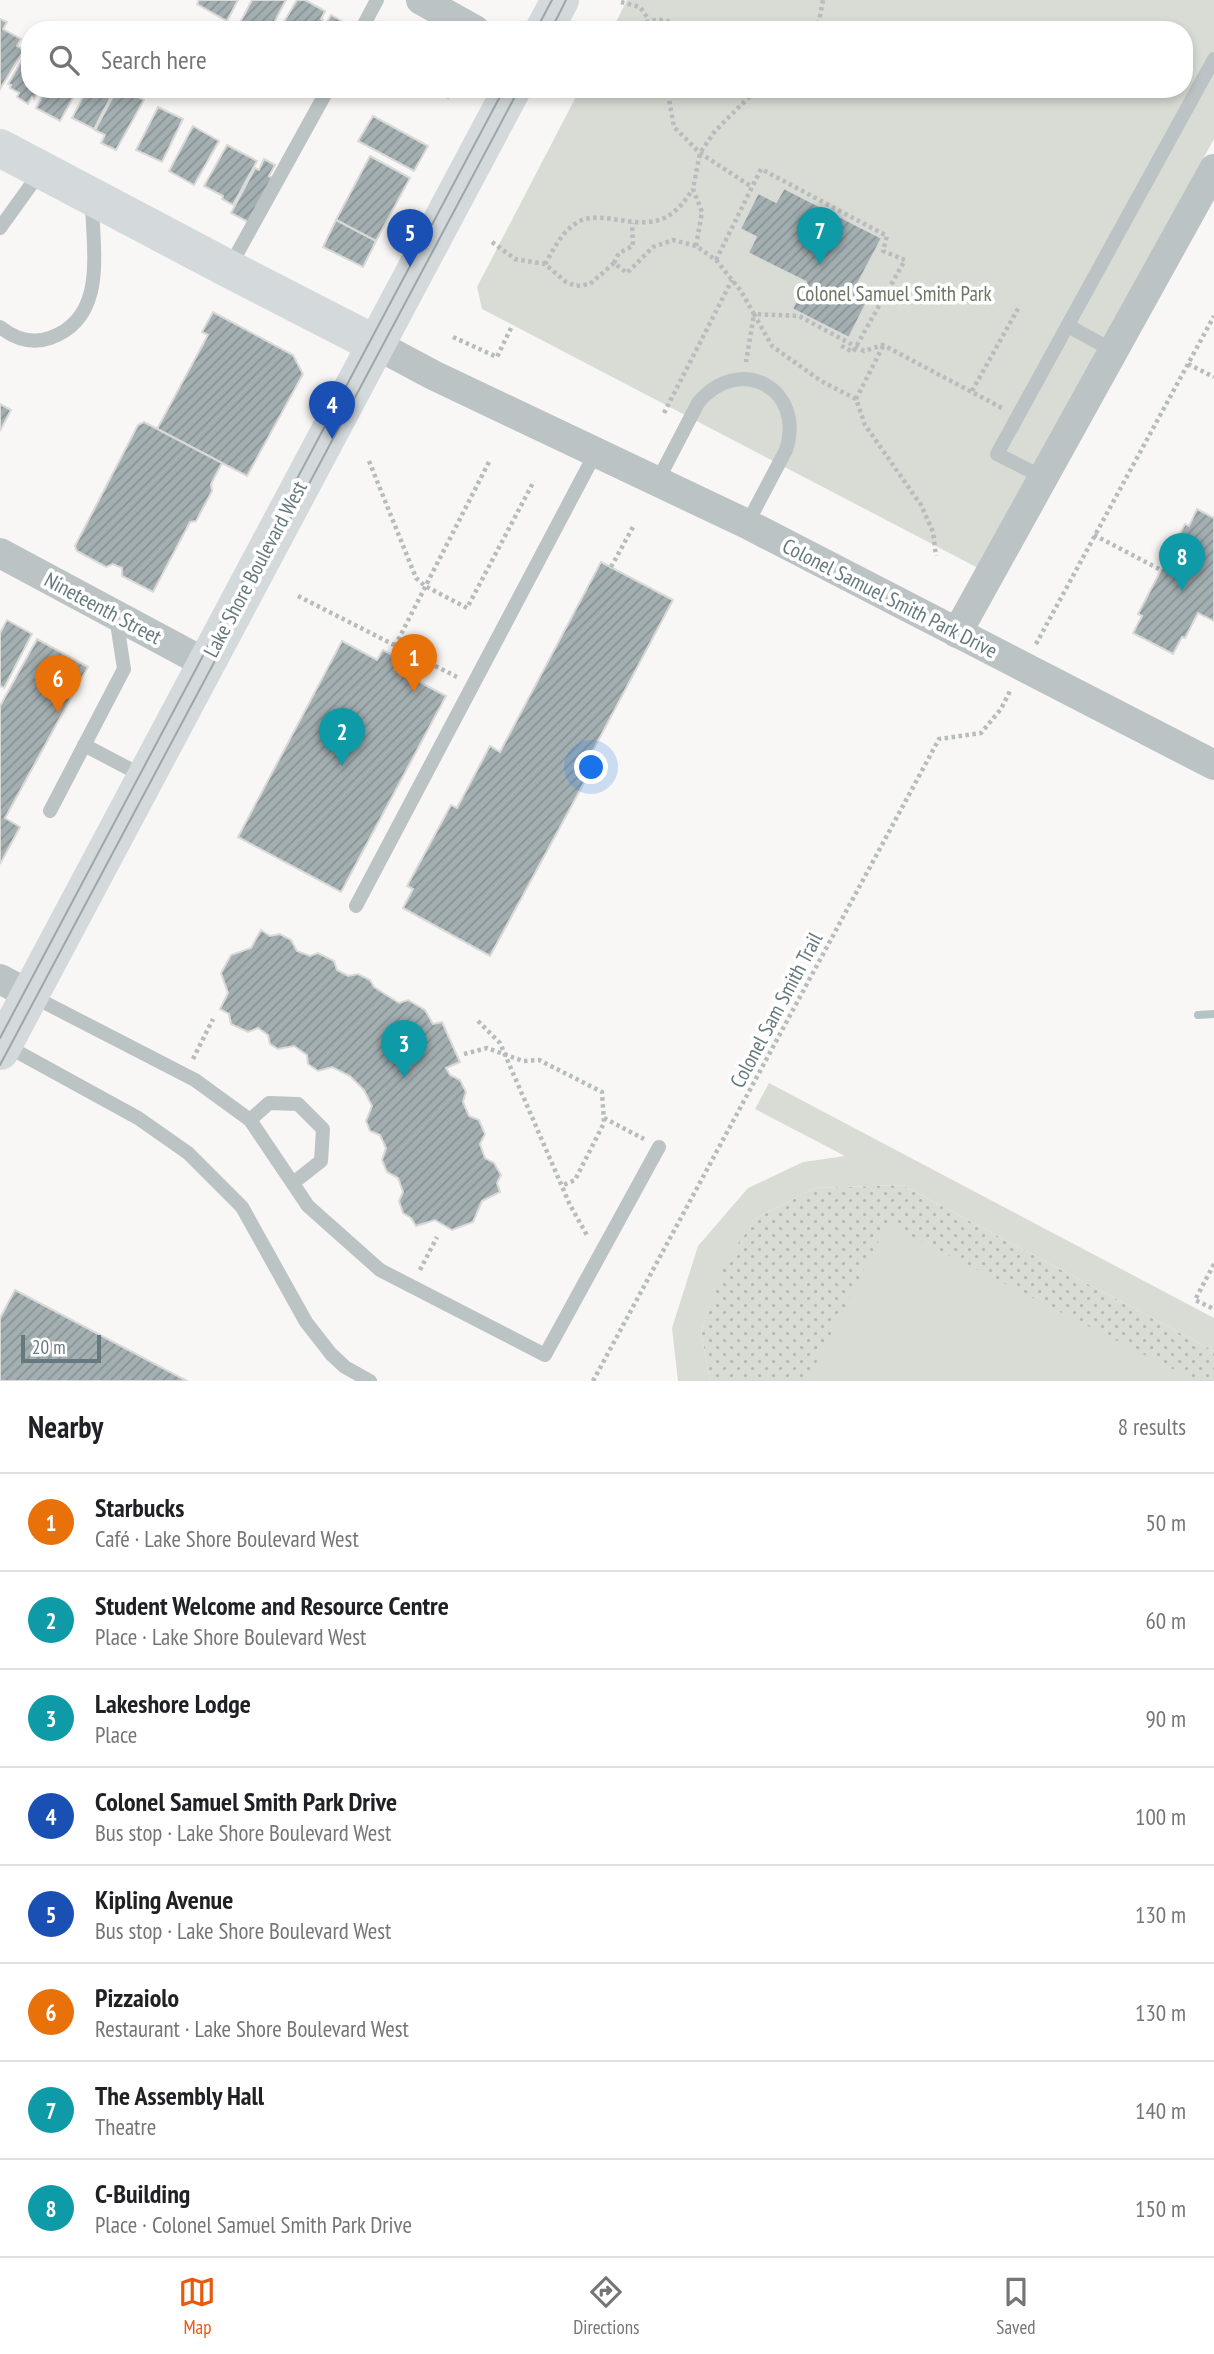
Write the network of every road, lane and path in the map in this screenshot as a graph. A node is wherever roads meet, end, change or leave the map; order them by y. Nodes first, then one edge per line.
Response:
1 (377, 0) edge
2 (421, 0) edge
3 (560, 0) edge
4 (823, 0) edge
5 (621, 2) dead end
6 (649, 20) joint
7 (366, 21) edge
8 (459, 21) edge
9 (549, 21) edge
10 (671, 21) edge
11 (819, 21) edge
12 (1214, 60) edge
13 (323, 98) edge
14 (507, 98) edge
15 (669, 98) edge
16 (748, 98) edge
17 (0, 148) edge
18 (700, 153) junction
19 (1214, 169) edge
20 (42, 170) junction
21 (752, 187) junction
22 (693, 189) junction
23 (92, 198) junction
24 (632, 223) junction
25 (0, 228) edge
26 (492, 242) dead end
27 (696, 246) junction
28 (716, 260) junction
29 (614, 263) junction
30 (545, 264) junction
31 (229, 269) junction
32 (732, 280) junction
33 (1019, 307) dead end
34 (754, 314) junction
35 (1214, 316) edge
36 (1068, 326) junction
37 (0, 327) edge
38 (511, 328) dead end
39 (453, 337) dead end
40 (375, 344) junction
41 (838, 344) dead end
42 (883, 345) junction
43 (856, 346) junction
44 (1114, 351) junction
45 (1188, 364) junction
46 (1214, 377) edge
47 (743, 379) junction
48 (972, 391) junction
49 (856, 399) junction
50 (664, 413) dead end
51 (1018, 417) junction
52 (596, 452) junction
53 (490, 460) dead end
54 (369, 461) dead end
55 (1044, 478) junction
56 (534, 481) dead end
57 (657, 482) junction
58 (747, 524) junction
59 (633, 527) dead end
60 (1094, 535) junction
61 (0, 553) edge
62 (936, 556) dead end
63 (611, 567) dead end
64 (1161, 570) dead end
65 (425, 586) junction
66 (298, 596) dead end
67 (116, 617) junction
68 (957, 633) junction
69 (395, 646) junction
70 (1034, 648) dead end
71 (205, 663) junction
72 (464, 681) dead end
73 (1012, 688) dead end
74 (84, 745) junction
75 (1214, 765) edge
76 (146, 777) junction
77 (50, 811) dead end
78 (356, 906) dead end
79 (15, 987) edge
80 (213, 1019) dead end
81 (478, 1021) dead end
82 (2, 1048) edge
83 (464, 1054) dead end
84 (506, 1055) junction
85 (185, 1075) junction
86 (604, 1118) junction
87 (250, 1120) junction
88 (659, 1147) joint
89 (293, 1183) junction
90 (561, 1186) junction
91 (437, 1237) dead end
92 (599, 1256) junction
93 (1214, 1264) edge
94 (411, 1286) junction
95 (1214, 1309) edge
96 (370, 1381) edge
97 (593, 1381) edge

1 - 7 lane
2 - 8 street
3 - 9 main road
4 - 11 path
5 - 6 path
6 - 10 path
12 - 36 lane
13 - 31 lane
14 - 40 main road, Lake Shore Boulevard West
15 - 18 path
16 - 18 path
17 - 20 main road
18 - 21 path
18 - 22 path
19 - 44 street
20 - 23 main road
20 - 25 lane
21 - 28 path
21 - 43 path
22 - 24 path
22 - 27 path
23 - 31 main road
23 - 37 lane
24 - 29 path
24 - 30 path
26 - 30 path
27 - 28 path
27 - 29 path
28 - 32 path
29 - 30 path
31 - 40 main road
32 - 34 path
32 - 50 path
33 - 48 path
34 - 43 path
34 - 47 path
34 - 49 path
35 - 45 path
36 - 44 lane
36 - 51 lane
38 - 39 path
40 - 52 street, Colonel Samuel Smith Park Drive
40 - 71 main road, Lake Shore Boulevard West
41 - 43 path
42 - 43 path
42 - 48 path
42 - 49 path
44 - 55 street
45 - 46 path
45 - 60 path
47 - 57 lane
47 - 58 lane
48 - 51 path
49 - 62 path
51 - 55 lane
52 - 57 street, Colonel Samuel Smith Park Drive
52 - 78 lane
53 - 65 path
54 - 65 path
55 - 68 street
56 - 65 path
57 - 58 street, Colonel Samuel Smith Park Drive
58 - 68 street, Colonel Samuel Smith Park Drive
59 - 63 path
60 - 64 path
60 - 70 path
61 - 67 street, Nineteenth Street
65 - 69 path
66 - 69 path
67 - 71 street, Nineteenth Street
67 - 74 lane
68 - 75 street, Colonel Samuel Smith Park Drive
69 - 72 path
71 - 76 main road, Lake Shore Boulevard West
73 - 97 path, Colonel Sam Smith Trail
74 - 76 lane
74 - 77 lane
76 - 79 main road, Lake Shore Boulevard West
79 - 82 main road, Lake Shore Boulevard West
79 - 85 lane
80 - 85 path
81 - 84 path
82 - 96 lane
83 - 84 path
84 - 86 path
84 - 90 path
85 - 87 lane
86 - 88 path
86 - 90 path
87 - 89 lane
87 - 89 lane
88 - 92 lane
89 - 94 lane
90 - 92 path
91 - 94 path
92 - 94 lane
93 - 95 path

